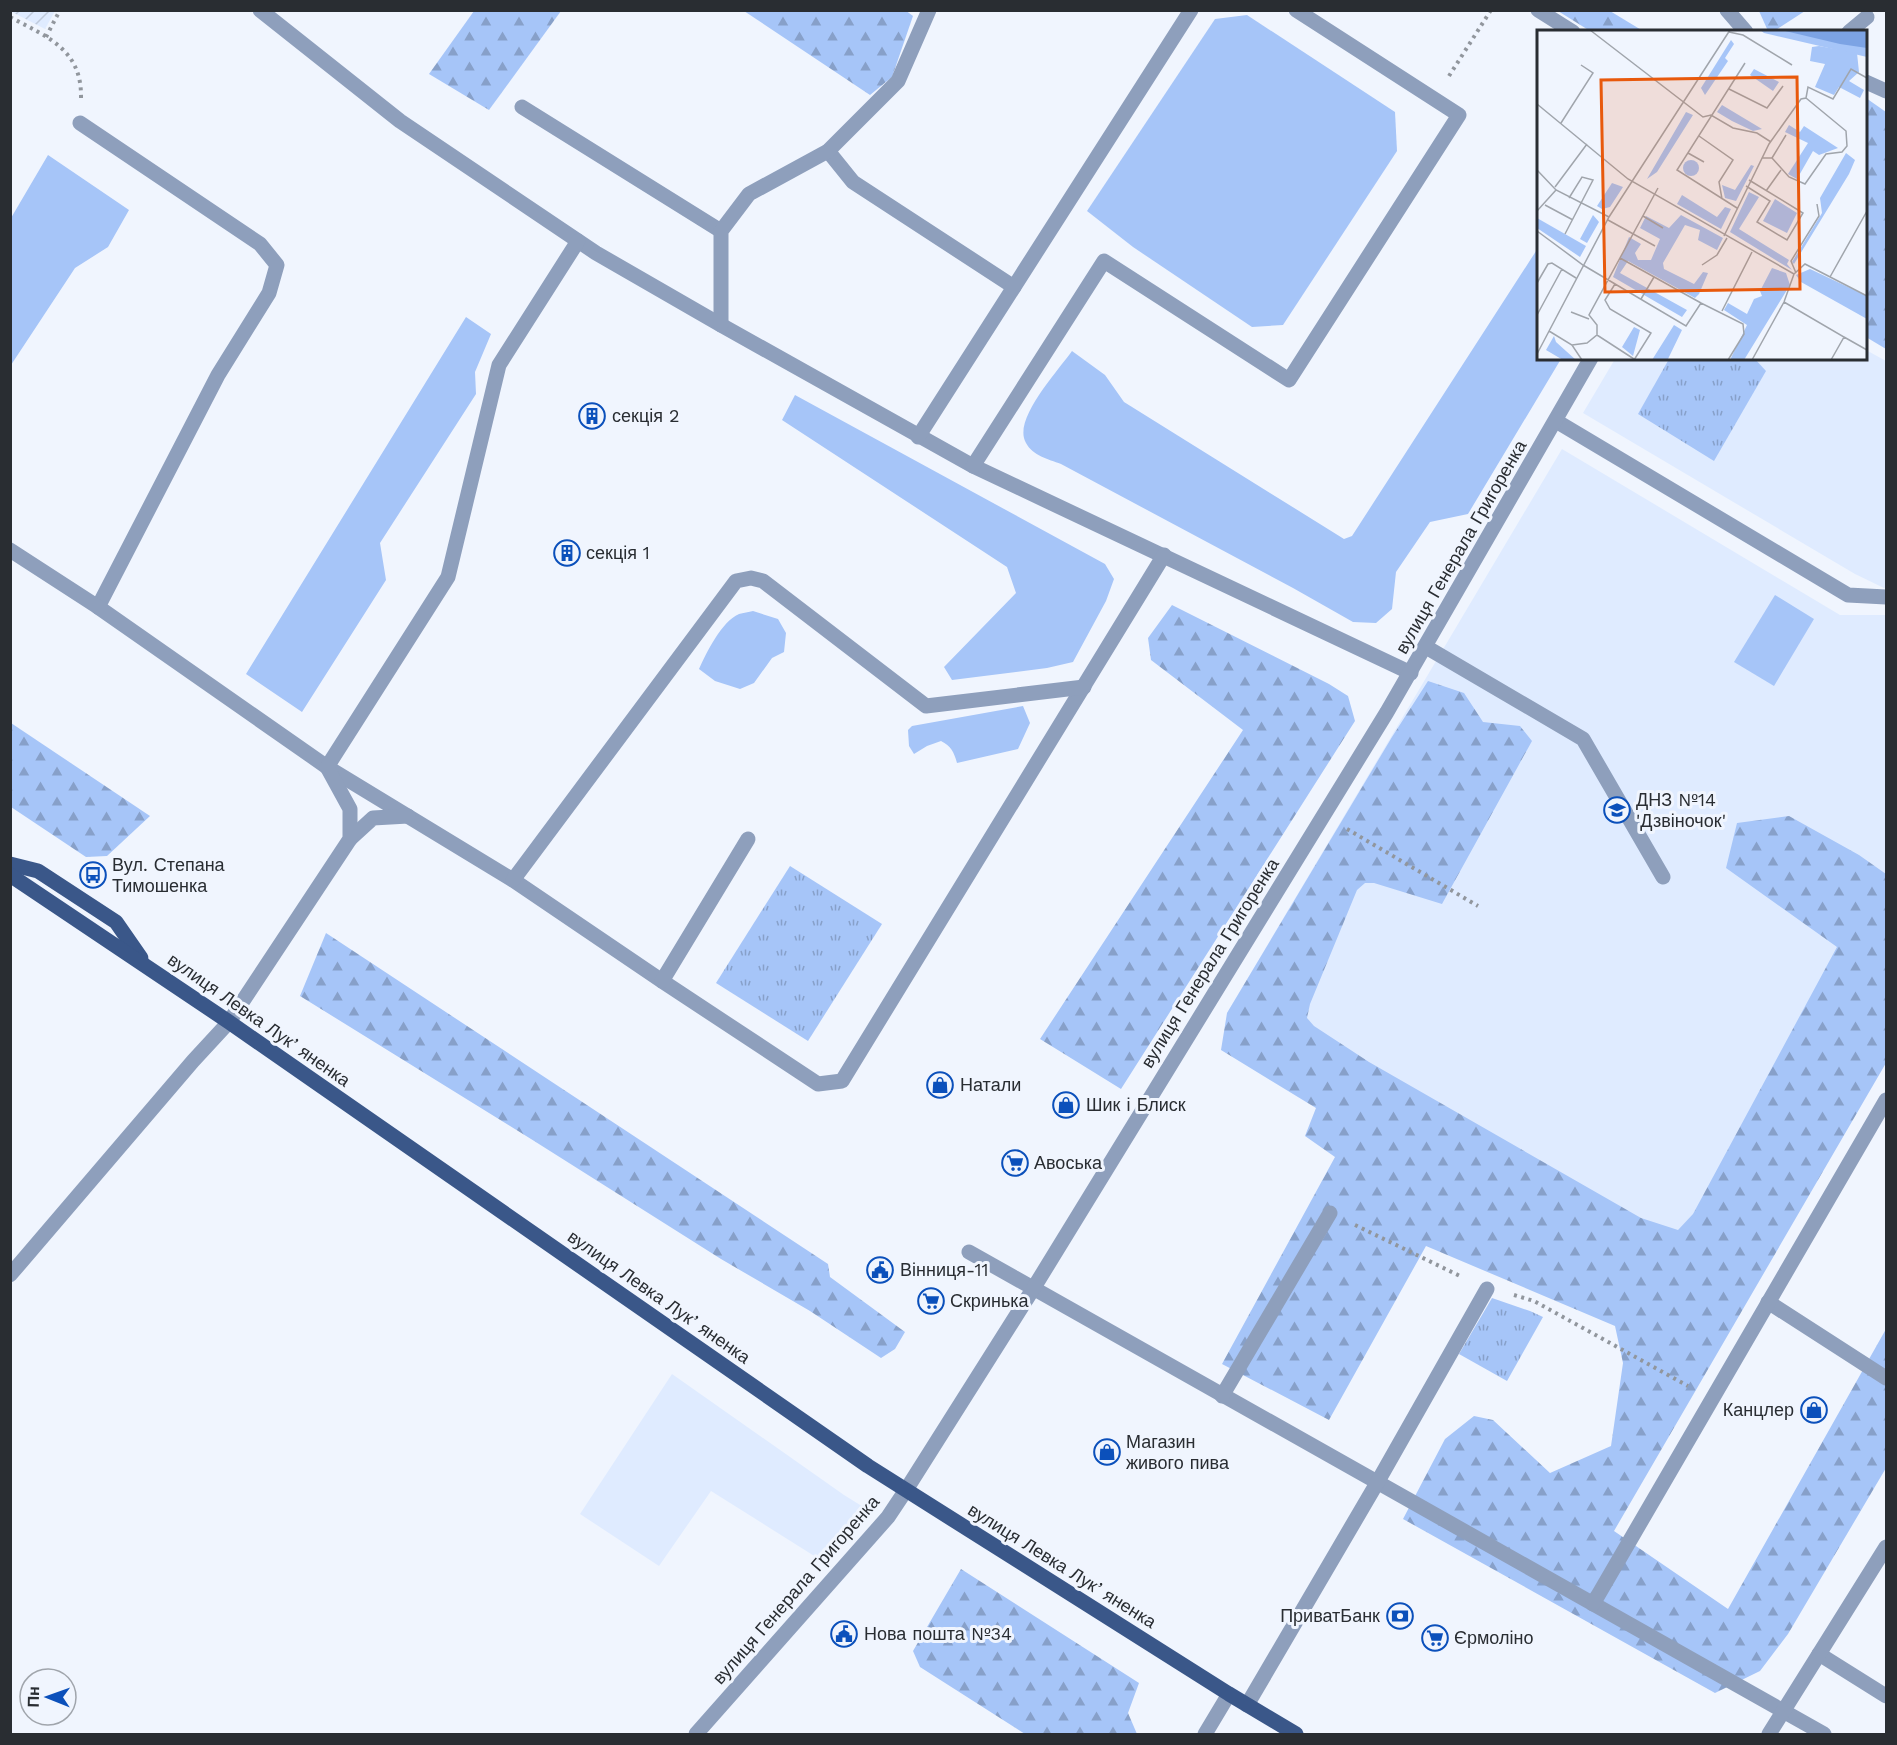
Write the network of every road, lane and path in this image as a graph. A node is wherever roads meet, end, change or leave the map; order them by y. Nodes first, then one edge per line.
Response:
1 (60, 10) edge
2 (260, 10) edge
3 (929, 10) edge
4 (1191, 10) edge
5 (1296, 10) edge
6 (1491, 10) edge
7 (1538, 10) edge
8 (1727, 10) edge
9 (10, 17) edge
10 (1867, 17) dead end
11 (1570, 30) edge
12 (1744, 30) edge
13 (1851, 30) edge
14 (46, 37) junction
15 (1867, 82) edge
16 (1887, 91) edge
17 (1434, 99) junction
18 (522, 107) dead end
19 (80, 123) joint
20 (828, 151) junction
21 (721, 231) junction
22 (578, 241) junction
23 (1014, 287) junction
24 (721, 325) junction
25 (1590, 360) edge
26 (1556, 421) junction
27 (918, 437) junction
28 (973, 466) junction
29 (10, 550) edge
30 (1164, 555) junction
31 (1887, 597) edge
32 (98, 607) junction
33 (1426, 647) junction
34 (1411, 673) junction
35 (1084, 687) junction
36 (327, 766) junction
37 (1324, 815) junction
38 (408, 816) junction
39 (350, 838) junction
40 (748, 839) dead end
41 (10, 864) edge
42 (10, 875) edge
43 (1663, 877) dead end
44 (513, 880) junction
45 (1478, 906) dead end
46 (146, 966) junction
47 (662, 981) junction
48 (229, 1022) junction
49 (1887, 1100) edge
50 (1330, 1214) joint
51 (969, 1252) dead end
52 (10, 1275) edge
53 (1032, 1289) junction
54 (1487, 1289) junction
55 (1768, 1302) junction
56 (1887, 1378) edge
57 (1222, 1396) junction
58 (1712, 1399) junction
59 (1377, 1483) junction
60 (906, 1490) junction
61 (1887, 1547) edge
62 (1593, 1604) junction
63 (1819, 1654) junction
64 (1229, 1694) junction
65 (1887, 1696) edge
66 (1247, 1705) junction
67 (1783, 1710) junction
68 (696, 1734) edge
69 (1205, 1734) edge
70 (1296, 1734) edge
71 (1769, 1734) edge
72 (1824, 1734) edge

1 - 14 path
2 - 22 street
3 - 20 street
4 - 23 street
5 - 17 street
6 - 17 path
7 - 11 street
8 - 12 street
9 - 14 path
10 - 13 street
14 - 19 path
15 - 16 street
17 - 28 street
18 - 21 street
19 - 32 street
20 - 21 street
20 - 23 street
21 - 24 street
22 - 24 street
22 - 36 street
23 - 27 street
24 - 27 street
25 - 26 street, вулиця Генерала Григоренка
26 - 31 street
26 - 33 street, вулиця Генерала Григоренка
27 - 28 street
28 - 30 street
29 - 32 street
30 - 34 street
30 - 35 street
32 - 36 street
33 - 34 street, вулиця Генерала Григоренка
33 - 43 street
34 - 37 street, вулиця Генерала Григоренка
35 - 44 street
35 - 47 street
36 - 38 street
36 - 39 street
37 - 45 path
37 - 53 street, вулиця Генерала Григоренка
38 - 39 street
38 - 44 street
39 - 48 street
40 - 47 street
41 - 46 main road
42 - 46 main road, вулиця Левка Лукʼяненка
44 - 47 street
46 - 48 main road, вулиця Левка Лукʼяненка
48 - 52 street
48 - 60 main road, вулиця Левка Лукʼяненка
49 - 55 street
50 - 54 path
50 - 57 street
51 - 53 street
53 - 57 street
53 - 60 street, вулиця Генерала Григоренка
54 - 58 path
54 - 59 street
55 - 56 street
55 - 58 street
57 - 59 street
58 - 62 street
59 - 62 street
59 - 66 street
60 - 64 main road, вулиця Левка Лукʼяненка
60 - 68 street, вулиця Генерала Григоренка
61 - 63 street
62 - 67 street
63 - 65 street
63 - 67 street
64 - 66 main road, вулиця Левка Лукʼяненка
64 - 69 street
66 - 70 main road, вулиця Левка Лукʼяненка
67 - 71 street
67 - 72 street

